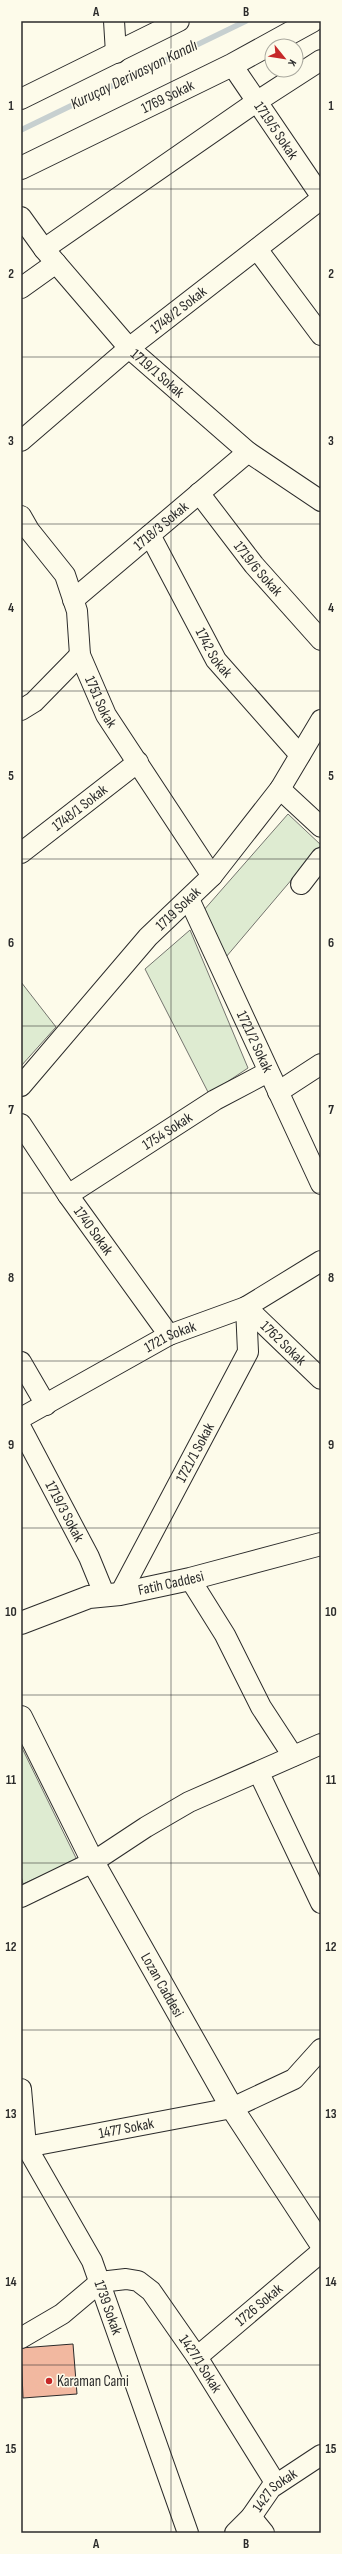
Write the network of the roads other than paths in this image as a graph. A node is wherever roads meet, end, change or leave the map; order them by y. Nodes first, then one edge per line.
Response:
1 (114, 21) edge
2 (179, 21) edge
3 (312, 21) edge
4 (116, 53) junction
5 (321, 60) edge
6 (232, 65) junction
7 (21, 99) edge
8 (256, 102) junction
9 (21, 168) edge
10 (321, 198) edge
11 (21, 217) edge
12 (257, 249) junction
13 (50, 256) junction
14 (21, 288) edge
15 (321, 335) edge
16 (129, 348) junction
17 (21, 441) edge
18 (248, 452) junction
19 (199, 493) junction
20 (321, 501) edge
21 (21, 516) edge
22 (150, 535) junction
23 (73, 600) junction
24 (321, 640) edge
25 (80, 655) junction
26 (21, 710) edge
27 (321, 720) edge
28 (300, 755) junction
29 (138, 762) junction
30 (280, 789) junction
31 (321, 826) edge
32 (21, 853) edge
33 (321, 858) edge
34 (212, 876) junction
35 (301, 884) dead end
36 (188, 898) junction
37 (321, 1064) edge
38 (268, 1072) junction
39 (21, 1086) edge
40 (278, 1092) junction
41 (21, 1124) edge
42 (321, 1184) edge
43 (68, 1195) junction
44 (321, 1261) edge
45 (246, 1307) junction
46 (169, 1335) junction
47 (21, 1362) edge
48 (321, 1379) edge
49 (46, 1405) junction
50 (21, 1418) edge
51 (21, 1428) edge
52 (321, 1544) edge
53 (190, 1579) junction
54 (112, 1595) junction
55 (21, 1623) edge
56 (21, 1717) edge
57 (321, 1744) edge
58 (293, 1756) junction
59 (259, 1773) junction
60 (93, 1862) junction
61 (21, 1897) edge
62 (321, 1903) edge
63 (321, 2049) edge
64 (21, 2089) edge
65 (232, 2108) junction
66 (24, 2147) edge
67 (321, 2244) edge
68 (321, 2252) edge
69 (100, 2282) junction
70 (21, 2338) edge
71 (197, 2356) junction
72 (321, 2454) edge
73 (276, 2484) junction
74 (251, 2517) junction
75 (188, 2533) edge
76 (235, 2533) edge
77 (264, 2533) edge

1 - 4 street
2 - 4 street
3 - 6 main road, 1769 Sokak
4 - 7 street
5 - 8 street
6 - 8 street, 1719/5 Sokak
6 - 9 main road, 1769 Sokak
8 - 10 street, 1719/5 Sokak
8 - 13 street
10 - 12 street, 1748/2 Sokak
11 - 13 street, 1719/1 Sokak
12 - 15 street
12 - 16 street, 1748/2 Sokak
13 - 14 street
13 - 16 street, 1719/1 Sokak
16 - 17 street, 1748/2 Sokak
16 - 18 street, 1719/1 Sokak
18 - 19 street, 1718/3 Sokak
18 - 20 street, 1719/1 Sokak
19 - 22 street, 1718/3 Sokak
19 - 24 street, 1719/6 Sokak
21 - 23 street, 1751 Sokak
22 - 23 street, 1718/3 Sokak
22 - 28 street, 1742 Sokak
23 - 25 street, 1751 Sokak
25 - 26 street
25 - 29 street, 1751 Sokak
27 - 28 street, 1719 Sokak
28 - 30 street, 1719 Sokak
29 - 32 street, 1748/1 Sokak
29 - 34 street, 1751 Sokak
30 - 31 street
30 - 34 street, 1719 Sokak
33 - 35 street
34 - 36 street, 1719 Sokak
36 - 38 street, 1721/2 Sokak
36 - 39 street, 1719 Sokak
37 - 40 street
38 - 40 street, 1721/2 Sokak
38 - 43 street, 1754 Sokak
40 - 42 street, 1721/2 Sokak
41 - 43 street, 1740 Sokak
43 - 46 street, 1740 Sokak
44 - 45 street, 1721 Sokak
45 - 46 street, 1721 Sokak
45 - 48 street, 1762 Sokak
45 - 54 street, 1721/1 Sokak
46 - 49 street, 1721 Sokak
47 - 49 street
49 - 50 street, 1721 Sokak
51 - 54 street, 1719/3 Sokak
52 - 53 main road, Fatih Caddesi
53 - 54 main road, Fatih Caddesi
53 - 58 street
54 - 55 main road, Fatih Caddesi
56 - 60 main road, Lozan Caddesi
57 - 58 street
58 - 59 street
59 - 60 street
59 - 62 street
60 - 61 street
60 - 65 main road, Lozan Caddesi
63 - 65 street, 1477 Sokak
64 - 66 street, 1739 Sokak
65 - 66 street, 1477 Sokak
65 - 67 main road, Lozan Caddesi
66 - 69 street, 1739 Sokak
68 - 71 street, 1726 Sokak
69 - 70 street
69 - 71 street, 1427/1 Sokak
69 - 75 street, 1739 Sokak
71 - 73 street, 1427/1 Sokak
72 - 73 street, 1427 Sokak
73 - 74 street, 1427 Sokak
74 - 76 street, 1427 Sokak
74 - 77 street

